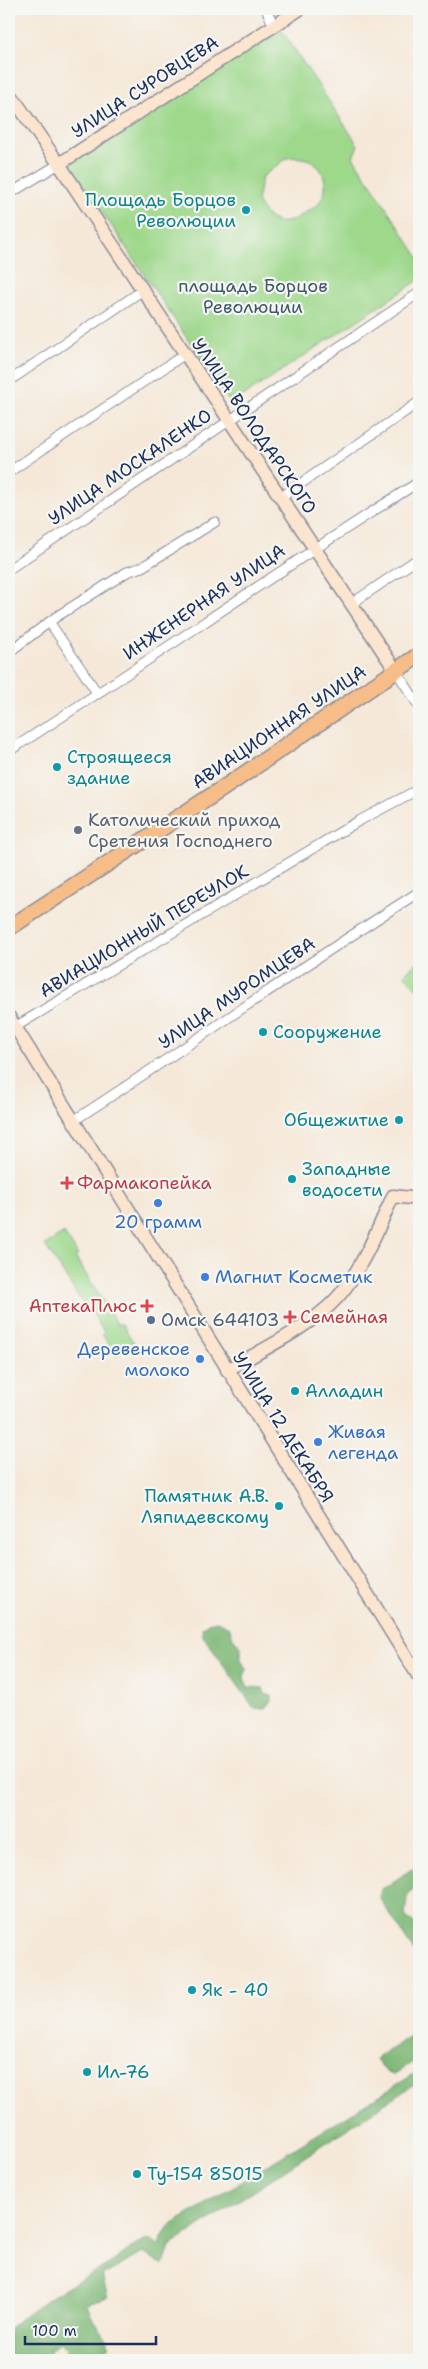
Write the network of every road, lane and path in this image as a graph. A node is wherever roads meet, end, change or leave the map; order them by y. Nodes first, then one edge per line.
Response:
1 (266, 9) edge
2 (300, 9) edge
3 (274, 26) junction
4 (9, 92) edge
5 (58, 164) junction
6 (9, 194) edge
7 (143, 290) junction
8 (419, 293) edge
9 (185, 354) junction
10 (9, 381) edge
11 (419, 402) edge
12 (229, 421) junction
13 (9, 472) edge
14 (419, 482) edge
15 (280, 498) junction
16 (215, 522) dead end
17 (314, 548) junction
18 (419, 558) edge
19 (9, 568) edge
20 (351, 604) junction
21 (50, 623) junction
22 (9, 652) edge
23 (419, 655) edge
24 (396, 670) junction
25 (98, 694) junction
26 (419, 706) edge
27 (9, 751) edge
28 (419, 789) edge
29 (419, 892) edge
30 (9, 928) edge
31 (12, 1022) edge
32 (72, 1121) junction
33 (419, 1198) edge
34 (227, 1370) junction
35 (419, 1677) edge

1 - 3 street
2 - 3 street, УЛИЦА СУРОВЦЕВА
3 - 5 street, УЛИЦА СУРОВЦЕВА
4 - 5 street, УЛИЦА ВОЛОДАРСКОГО
5 - 6 street, УЛИЦА СУРОВЦЕВА
5 - 7 street, УЛИЦА ВОЛОДАРСКОГО
7 - 9 street, УЛИЦА ВОЛОДАРСКОГО
7 - 10 street
8 - 12 street, УЛИЦА МОСКАЛЕНКО
9 - 12 street, УЛИЦА ВОЛОДАРСКОГО
9 - 13 street
11 - 15 street
12 - 15 street, УЛИЦА ВОЛОДАРСКОГО
12 - 19 street, УЛИЦА МОСКАЛЕНКО
14 - 17 street, ИНЖЕНЕРНАЯ УЛИЦА
15 - 17 street, УЛИЦА ВОЛОДАРСКОГО
16 - 21 street
17 - 20 street, УЛИЦА ВОЛОДАРСКОГО
17 - 25 street, ИНЖЕНЕРНАЯ УЛИЦА
18 - 20 street
20 - 24 street, УЛИЦА ВОЛОДАРСКОГО
21 - 22 street
21 - 25 street
23 - 24 main road, АВИАЦИОННАЯ УЛИЦА
24 - 26 street, УЛИЦА ВОЛОДАРСКОГО
24 - 30 main road, АВИАЦИОННАЯ УЛИЦА
25 - 27 street, ИНЖЕНЕРНАЯ УЛИЦА
28 - 31 street, АВИАЦИОННЫЙ ПЕРЕУЛОК
29 - 32 street, УЛИЦА МУРОМЦЕВА
31 - 32 street, УЛИЦА 12 ДЕКАБРЯ
32 - 34 street, УЛИЦА 12 ДЕКАБРЯ
33 - 34 street
34 - 35 street, УЛИЦА 12 ДЕКАБРЯ

